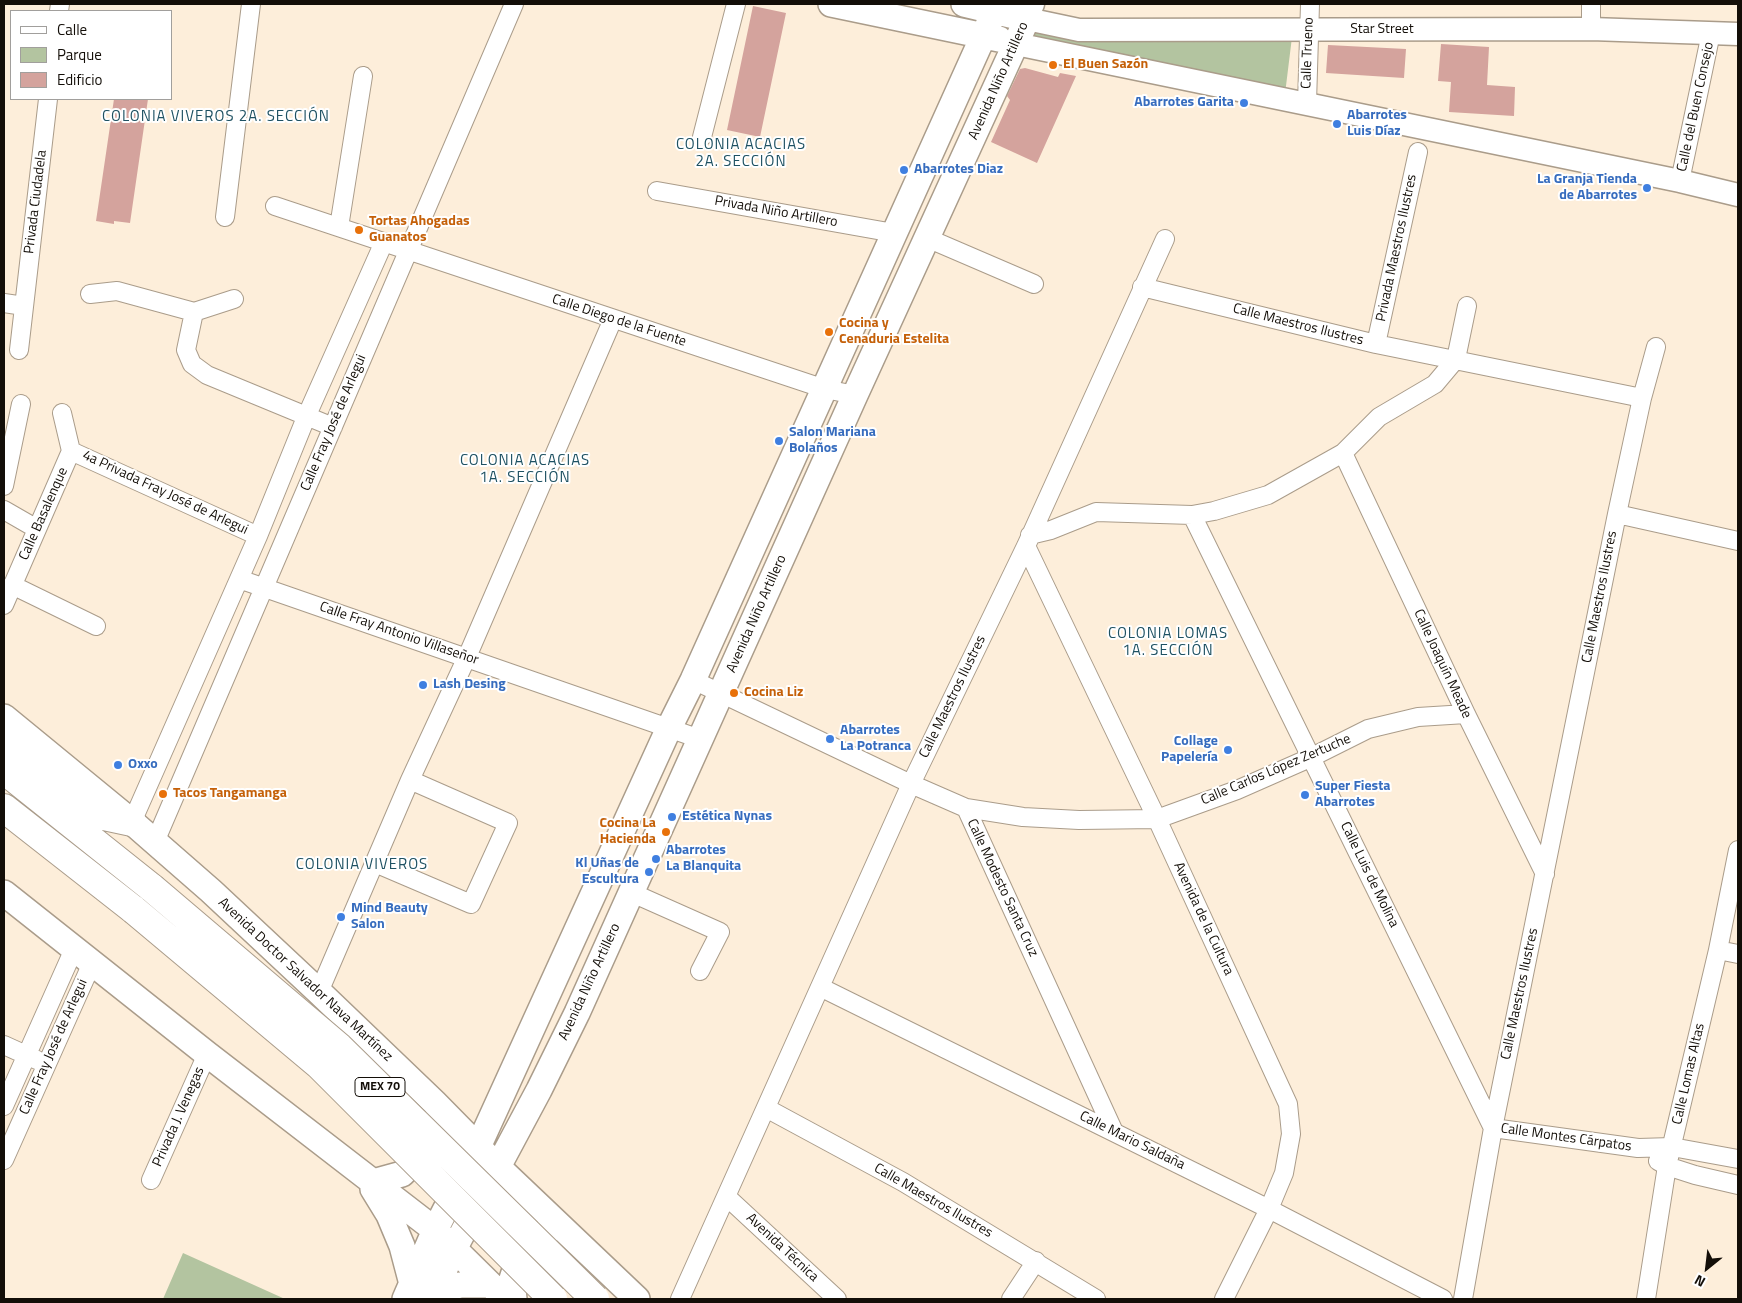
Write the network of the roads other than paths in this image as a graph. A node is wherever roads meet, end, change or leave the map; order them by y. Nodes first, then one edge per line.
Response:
1 (250, 4) edge
2 (514, 4) edge
3 (736, 4) edge
4 (831, 4) edge
5 (964, 4) edge
6 (1310, 4) edge
7 (1591, 4) edge
8 (997, 7) edge
9 (1030, 11) edge
10 (1591, 29) junction
11 (1309, 30) junction
12 (1711, 33) junction
13 (1738, 34) edge
14 (985, 35) junction
15 (1016, 44) junction
16 (363, 76) dead end
17 (48, 100) edge
18 (1307, 103) junction
19 (702, 138) dead end
20 (1418, 152) dead end
21 (1680, 181) junction
22 (657, 191) dead end
23 (1738, 195) edge
24 (275, 206) dead end
25 (225, 217) dead end
26 (340, 227) junction
27 (894, 233) junction
28 (927, 238) junction
29 (1165, 240) dead end
30 (384, 242) junction
31 (409, 251) junction
32 (1034, 284) dead end
33 (1142, 287) junction
34 (90, 294) dead end
35 (234, 299) dead end
36 (4, 303) edge
37 (24, 306) junction
38 (1467, 306) dead end
39 (194, 312) junction
40 (613, 319) junction
41 (1376, 344) junction
42 (1656, 347) dead end
43 (19, 350) dead end
44 (1456, 360) junction
45 (825, 389) junction
46 (855, 396) junction
47 (1642, 398) junction
48 (20, 404) dead end
49 (62, 414) dead end
50 (307, 415) junction
51 (333, 427) junction
52 (71, 450) junction
53 (1343, 453) junction
54 (4, 486) edge
55 (4, 510) edge
56 (1617, 514) junction
57 (1192, 515) junction
58 (37, 529) junction
59 (258, 536) junction
60 (1028, 541) junction
61 (1738, 541) edge
62 (239, 579) junction
63 (12, 585) junction
64 (264, 588) junction
65 (4, 605) edge
66 (96, 626) dead end
67 (467, 657) junction
68 (693, 680) junction
69 (721, 693) junction
70 (1466, 714) junction
71 (4, 717) edge
72 (669, 728) junction
73 (700, 739) junction
74 (4, 744) edge
75 (1312, 757) junction
76 (4, 770) edge
77 (410, 780) junction
78 (911, 784) junction
79 (4, 808) edge
80 (966, 808) junction
81 (1157, 819) junction
82 (132, 822) junction
83 (155, 842) junction
84 (1738, 850) edge
85 (375, 863) junction
86 (1545, 874) junction
87 (630, 892) junction
88 (4, 893) edge
89 (1718, 950) junction
90 (1738, 954) edge
91 (83, 956) junction
92 (700, 971) dead end
93 (820, 987) junction
94 (320, 992) junction
95 (4, 1045) edge
96 (207, 1054) junction
97 (26, 1055) junction
98 (46, 1064) junction
99 (434, 1102) junction
100 (4, 1106) edge
101 (766, 1108) junction
102 (1493, 1128) junction
103 (1114, 1132) junction
104 (478, 1147) junction
105 (1672, 1147) junction
106 (1638, 1148) junction
107 (4, 1160) edge
108 (1738, 1160) edge
109 (1667, 1166) junction
110 (498, 1167) junction
111 (369, 1179) junction
112 (151, 1180) dead end
113 (1738, 1184) edge
114 (727, 1197) junction
115 (1269, 1209) junction
116 (558, 1225) junction
117 (435, 1230) junction
118 (454, 1249) junction
119 (1036, 1261) junction
120 (498, 1292) edge
121 (421, 1295) edge
122 (514, 1299) edge
123 (553, 1299) edge
124 (595, 1299) edge
125 (637, 1299) edge
126 (680, 1299) edge
127 (837, 1299) edge
128 (1011, 1299) edge
129 (1096, 1299) edge
130 (1224, 1299) edge
131 (1443, 1299) edge
132 (1463, 1299) edge
133 (1646, 1299) edge

1 - 25 street
2 - 31 street, Calle Fray José de Arlegui
3 - 19 street
4 - 14 main road
5 - 8 main road
6 - 11 street, Calle Trueno
7 - 10 street
8 - 9 main road
8 - 14 main road
9 - 11 street, Star Street
9 - 15 main road, Avenida Niño Artillero
10 - 11 street, Star Street
10 - 12 street, Star Street
11 - 18 street, Calle Trueno
12 - 13 street, Star Street
12 - 21 street, Calle del Buen Consejo
14 - 15 main road
14 - 27 main road
15 - 18 street
15 - 28 main road, Avenida Niño Artillero
16 - 26 street
17 - 37 street, Privada Ciudadela
18 - 21 street
20 - 41 street, Privada Maestros Ilustres
21 - 23 street
22 - 27 street, Privada Niño Artillero
24 - 26 street, Calle Diego de la Fuente
26 - 30 street, Calle Diego de la Fuente
27 - 45 main road
28 - 32 street
28 - 46 main road, Avenida Niño Artillero
29 - 33 street, Calle Maestros Ilustres
30 - 31 street, Calle Diego de la Fuente
30 - 50 street, Calle Fray José de Arlegui
31 - 40 street, Calle Diego de la Fuente
31 - 51 street, Calle Fray José de Arlegui
33 - 41 street, Calle Maestros Ilustres
33 - 60 street, Calle Maestros Ilustres
34 - 39 street
35 - 39 street
36 - 37 street
37 - 43 street, Privada Ciudadela
38 - 44 street
39 - 50 street
40 - 45 street, Calle Diego de la Fuente
40 - 67 street
41 - 44 street, Calle Maestros Ilustres
42 - 47 street
44 - 47 street, Calle Maestros Ilustres
44 - 53 street
45 - 46 street, Calle Diego de la Fuente
45 - 68 main road
46 - 69 main road, Avenida Niño Artillero
47 - 56 street, Calle Maestros Ilustres
48 - 54 street
49 - 52 street
50 - 51 street
50 - 59 street, Calle Fray José de Arlegui
51 - 64 street, Calle Fray José de Arlegui
52 - 58 street, Calle Basalenque
52 - 59 street, 4a Privada Fray José de Arlegui
53 - 57 street
53 - 70 street, Calle Joaquín Meade
55 - 58 street
56 - 61 street
56 - 86 street, Calle Maestros Ilustres
57 - 60 street
57 - 75 street, Calle Luis de Molina
58 - 63 street, Calle Basalenque
59 - 62 street, Calle Fray José de Arlegui
60 - 78 street, Calle Maestros Ilustres
60 - 81 street, Avenida de la Cultura
62 - 64 street, Calle Fray Antonio Villaseñor
62 - 82 street, Calle Fray José de Arlegui
63 - 65 street, Calle Basalenque
63 - 66 street
64 - 67 street, Calle Fray Antonio Villaseñor
64 - 83 street, Calle Fray José de Arlegui
67 - 72 street, Calle Fray Antonio Villaseñor
67 - 77 street
68 - 69 street, Calle Modesto Santa Cruz
68 - 72 main road
69 - 73 main road, Avenida Niño Artillero
69 - 78 street, Calle Modesto Santa Cruz
70 - 75 street, Calle Carlos López Zertuche
70 - 86 street, Calle Joaquín Meade
71 - 82 main road, Avenida Doctor Salvador Nava Martínez
72 - 73 street, Calle Fray Antonio Villaseñor
72 - 104 main road
73 - 87 main road, Avenida Niño Artillero
74 - 82 highway
75 - 81 street, Calle Carlos López Zertuche
75 - 102 street, Calle Luis de Molina
76 - 124 highway, Avenida Doctor Salvador Nava Martínez / MEX 70, bridge
77 - 85 street
77 - 85 street
78 - 80 street, Calle Modesto Santa Cruz
78 - 93 street, Calle Maestros Ilustres
79 - 123 highway, MEX 70, bridge
80 - 81 street, Calle Carlos López Zertuche
80 - 103 street, Calle Modesto Santa Cruz
81 - 115 street, Avenida de la Cultura
82 - 83 main road, Avenida Doctor Salvador Nava Martínez
83 - 94 main road, Avenida Doctor Salvador Nava Martínez
84 - 89 street, Calle Lomas Altas
85 - 94 street
86 - 102 street, Calle Maestros Ilustres
87 - 92 street
87 - 110 main road, Avenida Niño Artillero
88 - 91 main road
89 - 90 street
89 - 105 street, Calle Lomas Altas
91 - 96 main road
91 - 97 street, Calle Fray José de Arlegui
91 - 98 street, Calle Fray José de Arlegui
93 - 101 street, Calle Maestros Ilustres
93 - 103 street, Calle Mario Saldaña
94 - 99 main road, Avenida Doctor Salvador Nava Martínez
95 - 97 street
96 - 111 main road
96 - 112 street, Privada J. Venegas
97 - 98 street
97 - 100 street, Calle Fray José de Arlegui
98 - 107 street, Calle Fray José de Arlegui
99 - 104 main road, Avenida Doctor Salvador Nava Martínez
99 - 111 main road
101 - 114 street, Calle Maestros Ilustres
101 - 119 street, Calle Maestros Ilustres
102 - 106 street, Calle Montes Cárpatos
102 - 132 street, Calle Maestros Ilustres
103 - 115 street, Calle Mario Saldaña
104 - 110 main road, Avenida Doctor Salvador Nava Martínez
104 - 117 main road
105 - 106 street, Calle Montes Cárpatos
105 - 108 street, Calle Montes Cárpatos
105 - 109 street, Calle Lomas Altas
106 - 109 street, Calle Montes Cárpatos
109 - 113 street, Calle Montes Cárpatos
109 - 133 street, Calle Lomas Altas
110 - 116 main road, Avenida Doctor Salvador Nava Martínez
110 - 118 main road, Avenida Niño Artillero
111 - 117 main road
111 - 121 main road
114 - 126 street, Calle Maestros Ilustres
114 - 127 street, Avenida Técnica
115 - 130 street, Avenida de la Cultura
115 - 131 street, Calle Mario Saldaña
116 - 122 main road
116 - 125 main road, Avenida Doctor Salvador Nava Martínez
117 - 118 main road
117 - 121 main road
118 - 120 main road
118 - 121 main road, Avenida Niño Artillero
119 - 128 street
119 - 129 street, Calle Maestros Ilustres
120 - 121 main road

